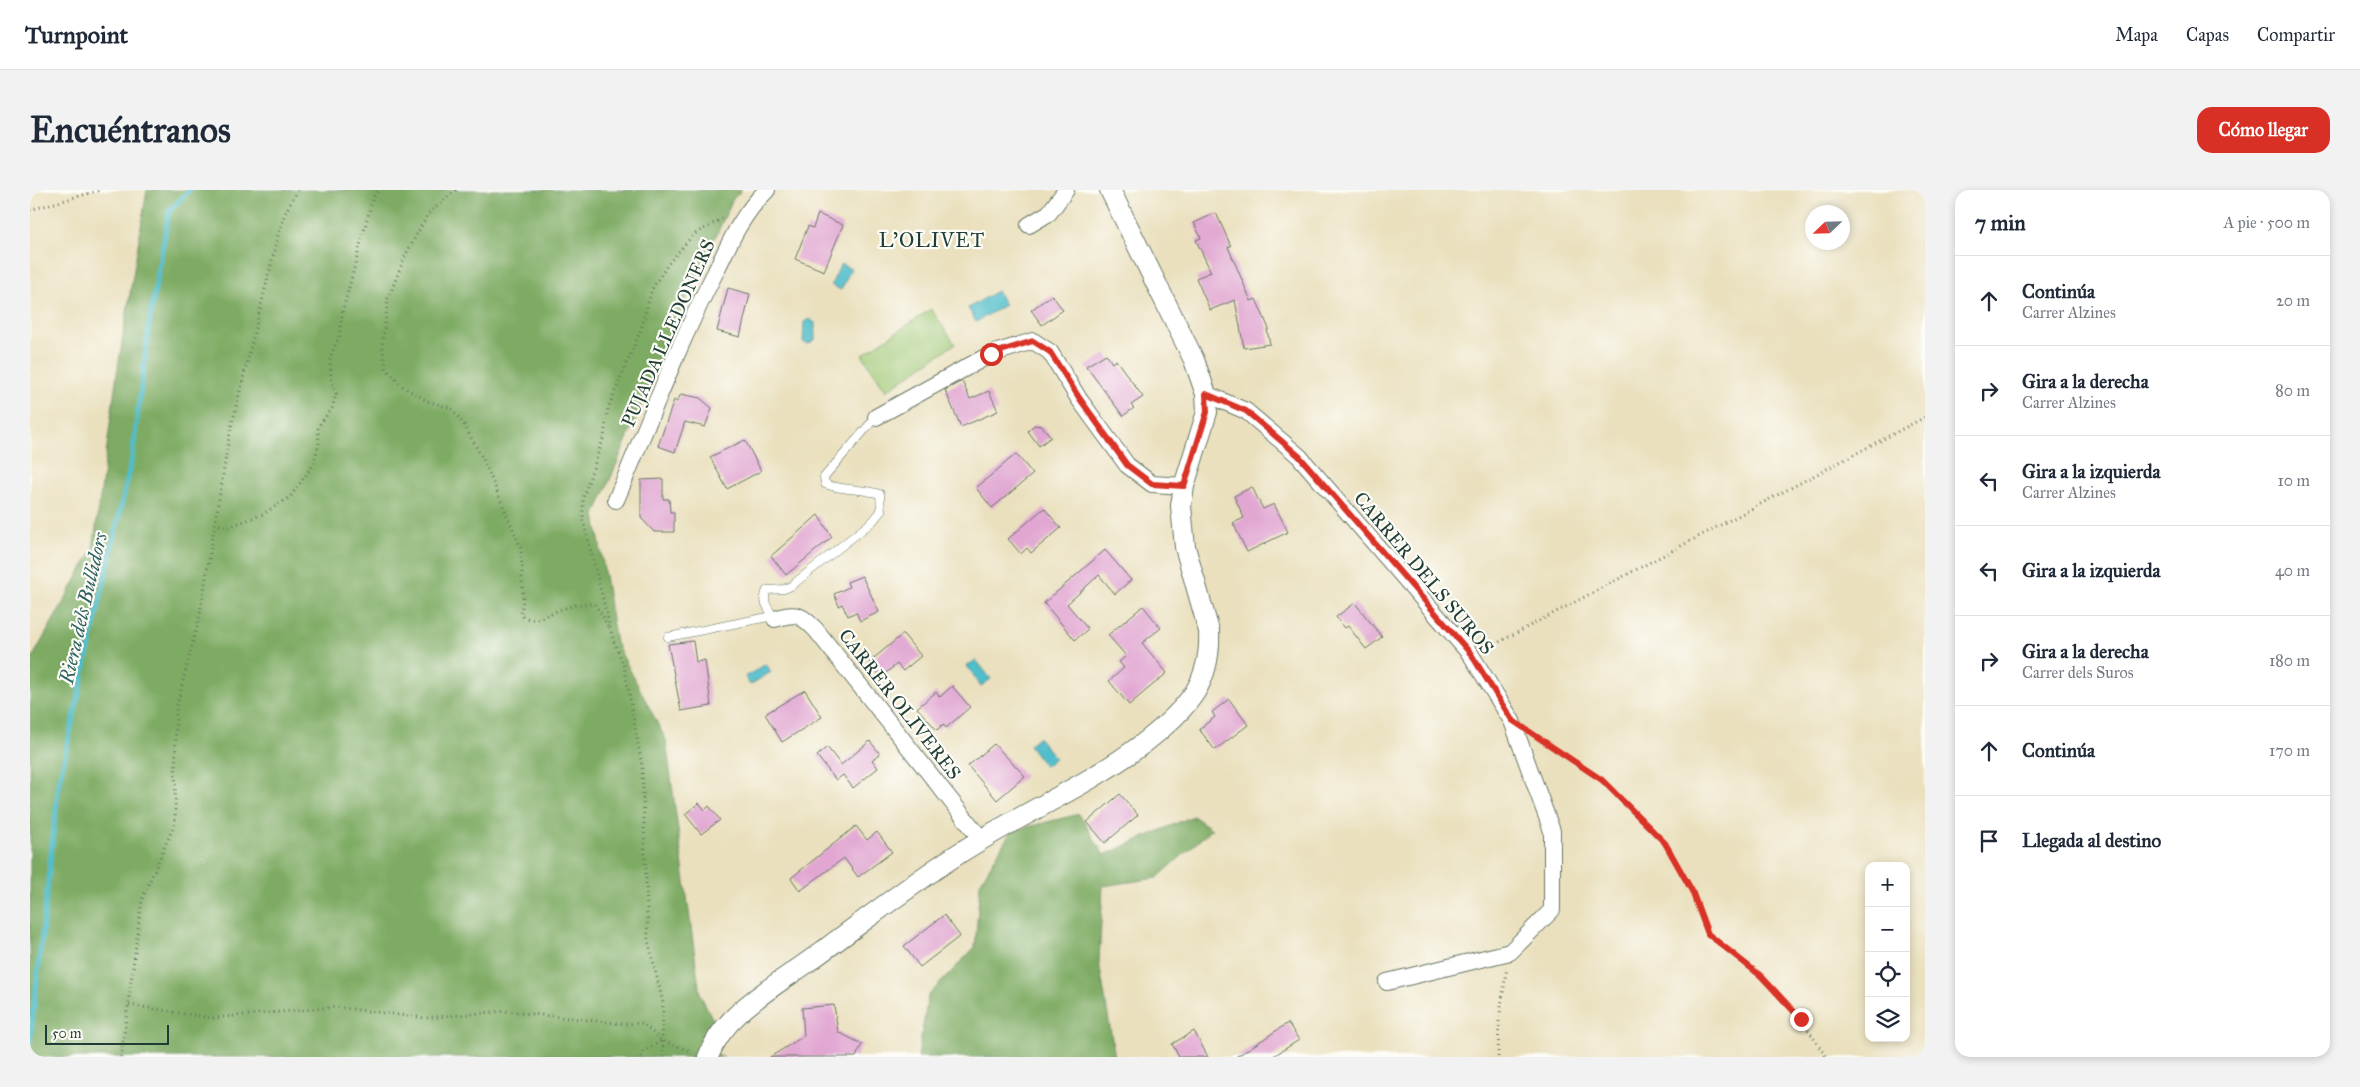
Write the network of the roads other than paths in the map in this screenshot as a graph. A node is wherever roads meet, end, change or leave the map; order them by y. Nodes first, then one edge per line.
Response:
1 (767, 190) edge
2 (1066, 190) edge
3 (1110, 190) edge
4 (1029, 225) dead end
5 (1206, 394) junction
6 (876, 417) joint
7 (1184, 486) junction
8 (616, 500) dead end
9 (776, 619) junction
10 (668, 637) dead end
11 (982, 840) junction
12 (1387, 982) dead end
13 (703, 1055) edge

1 - 8 street, PUJADA LLEDONERS
2 - 4 street
3 - 5 street
5 - 7 street
5 - 12 street, CARRER DELS SUROS
6 - 7 street
6 - 9 lane
7 - 11 street
9 - 10 lane
9 - 11 street, CARRER OLIVERES
11 - 13 street

